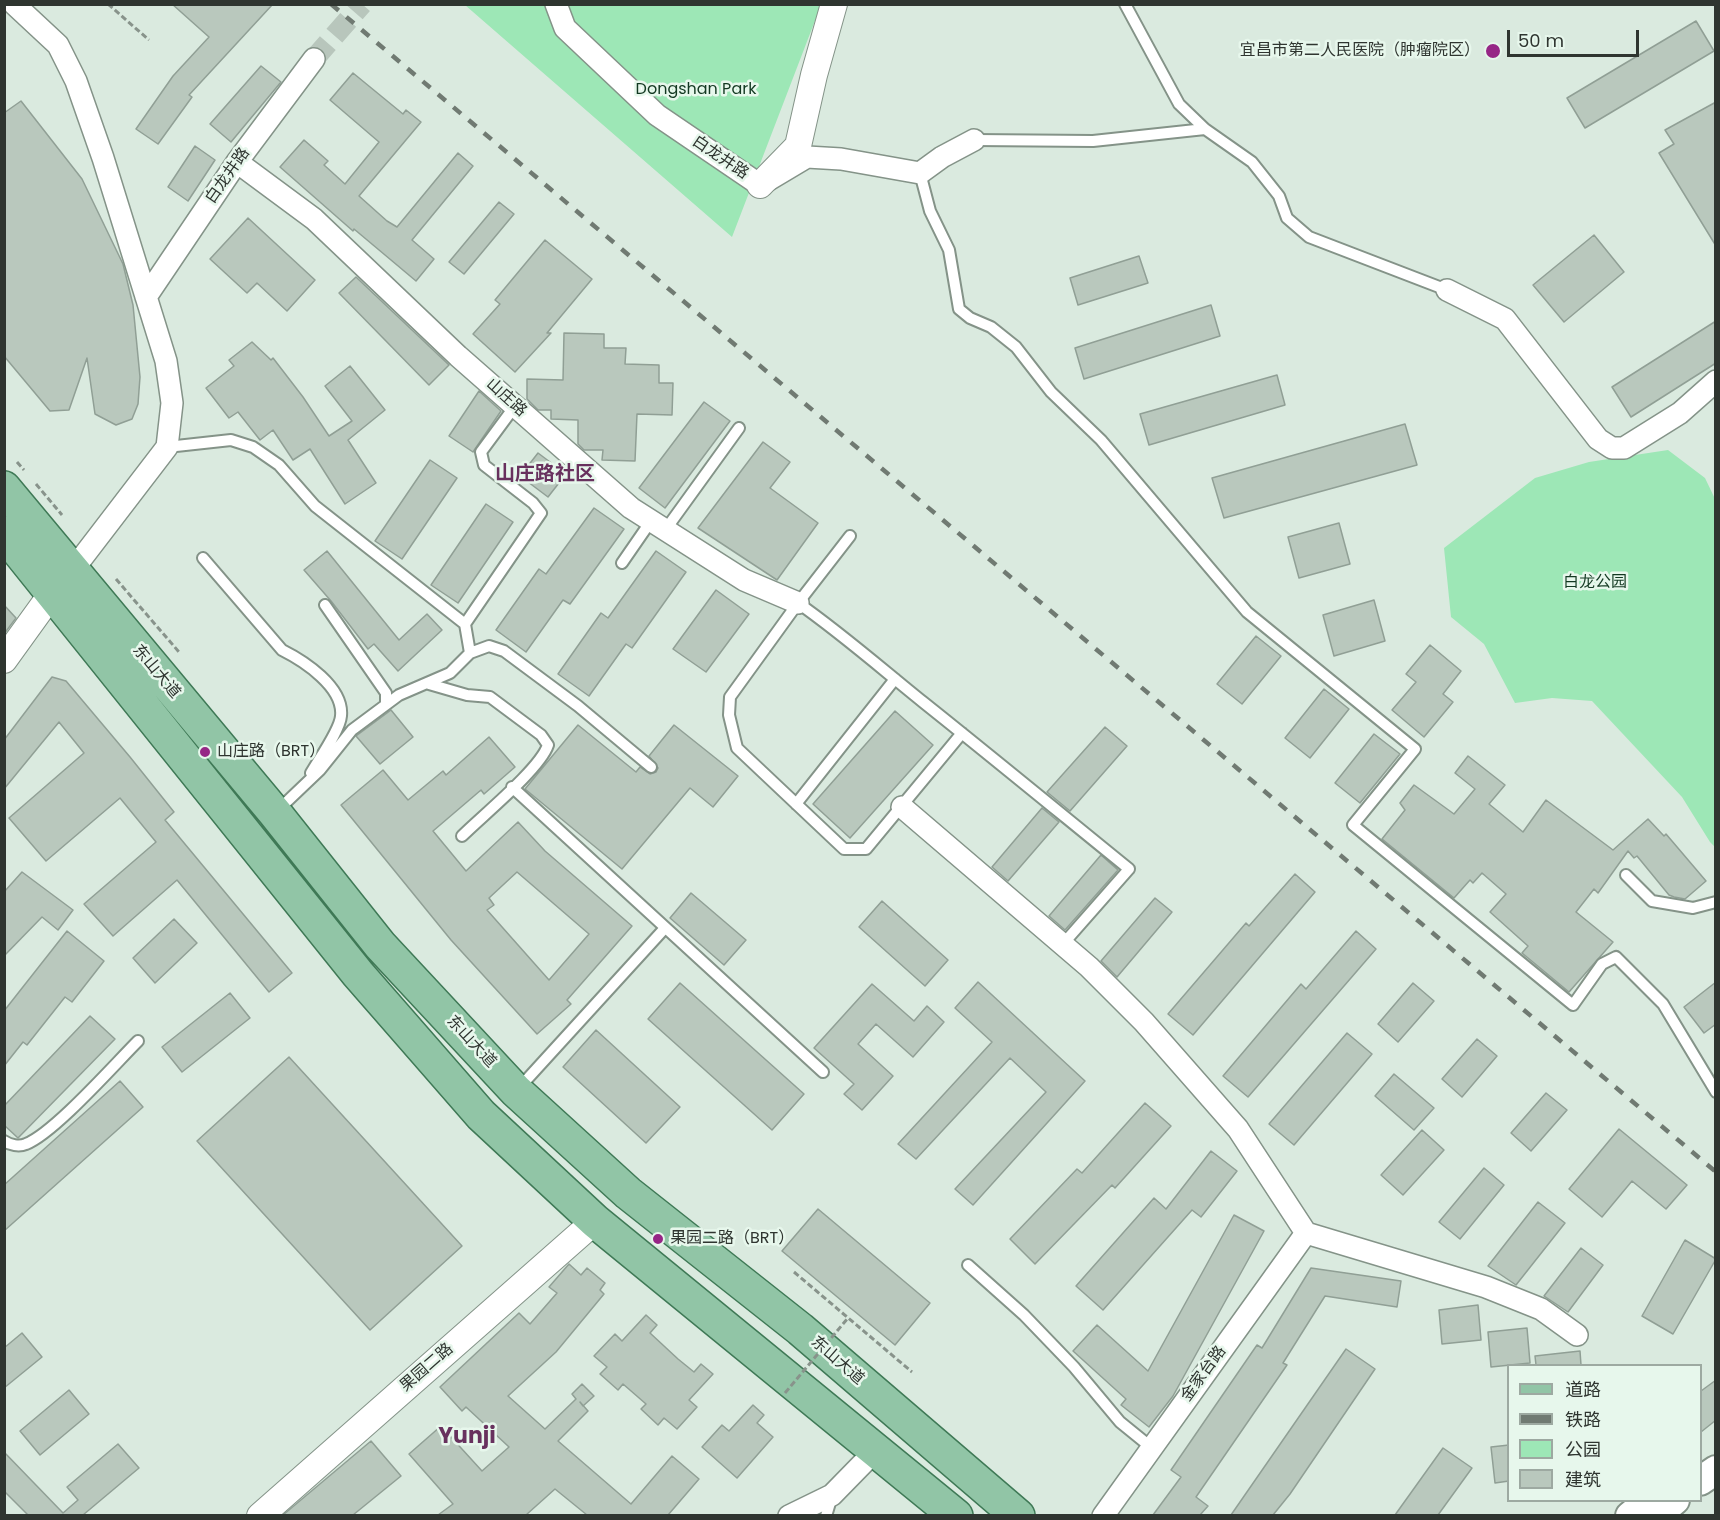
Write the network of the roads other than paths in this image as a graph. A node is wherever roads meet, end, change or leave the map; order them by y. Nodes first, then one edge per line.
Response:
1 (14, 4) edge
2 (556, 4) edge
3 (834, 4) edge
4 (1125, 4) edge
5 (314, 59) tunnel mouth
6 (1205, 129) junction
7 (974, 140) joint
8 (237, 162) junction
9 (920, 173) junction
10 (760, 185) junction
11 (1447, 290) joint
12 (146, 297) junction
13 (1716, 381) edge
14 (515, 406) junction
15 (739, 428) dead end
16 (167, 447) junction
17 (19, 475) edge
18 (659, 525) junction
19 (4, 533) edge
20 (850, 536) dead end
21 (203, 558) dead end
22 (622, 563) dead end
23 (62, 582) junction
24 (798, 603) junction
25 (325, 605) dead end
26 (465, 624) junction
27 (470, 653) junction
28 (4, 660) edge
29 (895, 679) junction
30 (429, 684) junction
31 (386, 704) junction
32 (962, 733) junction
33 (651, 767) dead end
34 (305, 784) junction
35 (512, 787) junction
36 (796, 804) junction
37 (902, 807) junction
38 (275, 813) junction
39 (462, 836) dead end
40 (1626, 875) dead end
41 (1716, 902) edge
42 (665, 928) junction
43 (1063, 944) junction
44 (138, 1041) dead end
45 (823, 1072) dead end
46 (516, 1091) junction
47 (1716, 1092) edge
48 (4, 1141) edge
49 (595, 1221) junction
50 (1306, 1233) junction
51 (968, 1265) dead end
52 (1577, 1335) dead end
53 (1152, 1448) junction
54 (876, 1450) junction
55 (1716, 1452) edge
56 (1702, 1462) edge
57 (1716, 1470) edge
58 (1702, 1480) edge
59 (1647, 1502) edge
60 (1672, 1502) edge
61 (829, 1505) edge
62 (260, 1515) edge
63 (789, 1515) edge
64 (956, 1515) edge
65 (1018, 1515) edge
66 (1103, 1515) edge
67 (1630, 1515) edge
68 (1656, 1515) edge

1 - 12 street
2 - 10 street, 白龙井路
3 - 10 street, 白龙井路
4 - 6 lane
5 - 8 street, 白龙井路
6 - 7 lane
6 - 11 lane
7 - 9 street
8 - 12 street, 白龙井路
8 - 14 street, 山庄路
9 - 10 street, 白龙井路
9 - 47 lane
11 - 13 street
12 - 16 street
14 - 18 street, 山庄路
14 - 26 lane
15 - 18 lane
16 - 23 street
16 - 26 lane
17 - 23 main road, 东山大道
18 - 22 lane
18 - 24 street, 山庄路
19 - 23 main road, 东山大道
20 - 24 lane
21 - 34 lane
23 - 28 street
23 - 38 main road, 东山大道
23 - 49 main road, 东山大道
24 - 29 lane
24 - 36 lane
25 - 31 lane
26 - 27 lane
27 - 30 lane
27 - 33 lane
29 - 32 lane
29 - 36 lane
30 - 31 lane
30 - 35 lane
31 - 34 lane
32 - 37 lane
32 - 43 lane
34 - 38 lane
35 - 39 lane
35 - 42 lane
36 - 37 lane
37 - 43 street
38 - 46 main road, 东山大道
40 - 41 lane
42 - 45 lane
42 - 46 lane
43 - 50 street
44 - 48 lane
46 - 65 main road, 东山大道
49 - 54 main road, 东山大道
49 - 62 street, 果园二路
50 - 52 street
50 - 53 street, 金家台路
51 - 53 lane
53 - 66 street, 金家台路
54 - 61 street
54 - 64 main road, 东山大道
55 - 56 main road
57 - 58 main road
59 - 67 main road
60 - 68 main road
61 - 63 street

